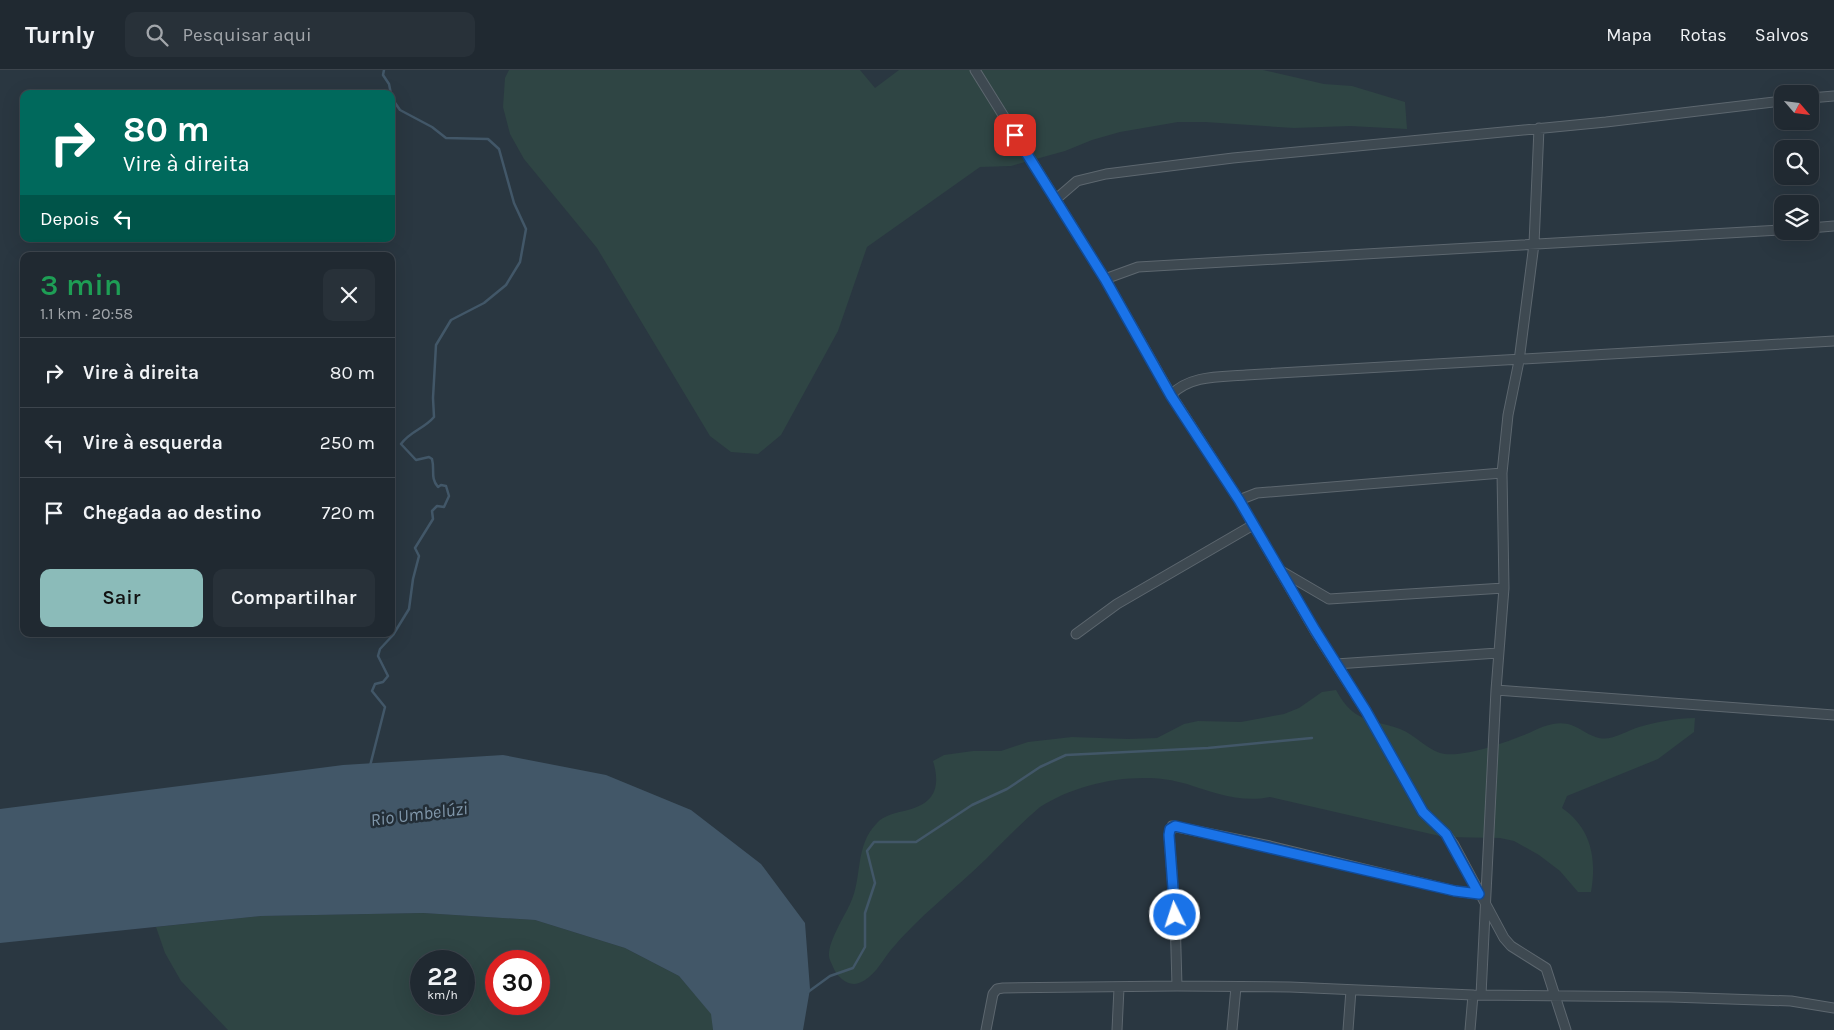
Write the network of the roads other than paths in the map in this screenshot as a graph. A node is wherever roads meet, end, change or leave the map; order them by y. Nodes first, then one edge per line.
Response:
1 (975, 70) edge
2 (1834, 96) edge
3 (1819, 97) edge
4 (1774, 102) edge
5 (1539, 128) junction
6 (1055, 200) junction
7 (1834, 226) edge
8 (1819, 227) edge
9 (1774, 230) edge
10 (1534, 244) junction
11 (1105, 279) junction
12 (1834, 341) edge
13 (1519, 361) junction
14 (1171, 396) junction
15 (1502, 474) junction
16 (1239, 500) junction
17 (1253, 525) junction
18 (1279, 570) junction
19 (1504, 588) junction
20 (1076, 634) dead end
21 (1498, 653) junction
22 (1336, 664) junction
23 (1496, 690) junction
24 (1834, 714) edge
25 (1479, 894) junction
26 (1486, 907) junction
27 (1177, 986) junction
28 (1236, 986) junction
29 (1119, 988) junction
30 (1351, 990) junction
31 (1555, 994) junction
32 (1477, 995) junction
33 (1834, 1008) edge
34 (986, 1030) edge
35 (1117, 1030) edge
36 (1232, 1030) edge
37 (1348, 1030) edge
38 (1470, 1030) edge
39 (1566, 1030) edge

1 - 6 street
2 - 3 street
4 - 5 street
5 - 6 street
5 - 10 street
6 - 11 street
7 - 8 street
9 - 10 street
10 - 11 street
10 - 13 street
11 - 14 street
12 - 13 street
13 - 14 street
13 - 15 street
14 - 16 street
15 - 16 street
15 - 19 street
16 - 17 street
17 - 18 street
17 - 20 street
18 - 19 street
18 - 22 street
19 - 21 street
21 - 22 street
21 - 23 street
22 - 25 street
23 - 24 street
23 - 26 street
25 - 26 street
25 - 27 street
26 - 31 street
26 - 32 street
27 - 28 street
27 - 29 street
28 - 30 street
28 - 36 street
29 - 34 street
29 - 35 street
30 - 32 street
30 - 37 street
31 - 32 street
31 - 33 street
31 - 39 street
32 - 38 street

